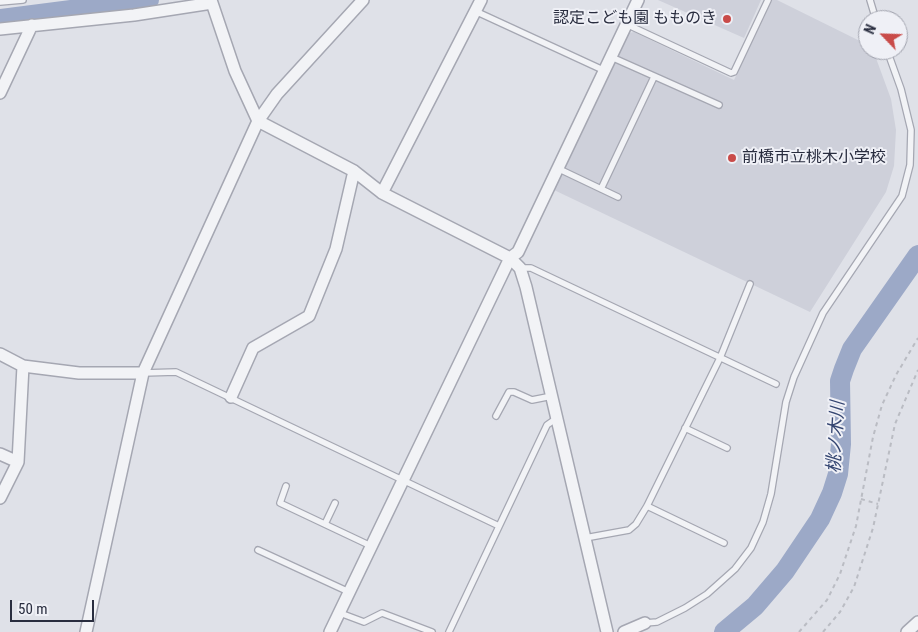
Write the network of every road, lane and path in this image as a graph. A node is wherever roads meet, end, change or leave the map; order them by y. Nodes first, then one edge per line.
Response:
1 (23, 0) edge
2 (363, 0) edge
3 (480, 0) edge
4 (638, 0) edge
5 (768, 0) edge
6 (213, 1) edge
7 (0, 2) edge
8 (475, 11) junction
9 (626, 24) junction
10 (32, 25) junction
11 (0, 29) edge
12 (609, 56) junction
13 (891, 60) edge
14 (603, 70) junction
15 (654, 77) junction
16 (0, 93) edge
17 (719, 105) dead end
18 (258, 121) junction
19 (557, 168) junction
20 (354, 171) junction
21 (601, 189) junction
22 (382, 193) junction
23 (618, 197) dead end
24 (510, 258) junction
25 (520, 268) junction
26 (750, 284) dead end
27 (918, 338) edge
28 (0, 354) edge
29 (720, 358) junction
30 (23, 366) junction
31 (918, 370) edge
32 (143, 373) junction
33 (776, 384) dead end
34 (552, 396) junction
35 (231, 397) junction
36 (496, 416) dead end
37 (557, 418) junction
38 (685, 428) junction
39 (727, 448) dead end
40 (0, 454) edge
41 (18, 462) junction
42 (402, 480) junction
43 (286, 486) dead end
44 (0, 498) edge
45 (861, 499) junction
46 (335, 504) dead end
47 (878, 504) junction
48 (647, 506) junction
49 (325, 524) junction
50 (499, 526) junction
51 (585, 538) junction
52 (724, 543) dead end
53 (371, 546) junction
54 (258, 550) dead end
55 (349, 592) junction
56 (340, 613) junction
57 (918, 622) edge
58 (645, 623) joint
59 (86, 632) edge
60 (330, 632) edge
61 (432, 632) edge
62 (450, 632) edge
63 (607, 632) edge
64 (624, 632) edge
65 (799, 632) edge
66 (823, 632) edge
67 (907, 632) edge

1 - 7 lane
2 - 18 street
3 - 8 street
4 - 9 street
5 - 9 lane
6 - 10 street
6 - 18 street
8 - 14 lane
8 - 22 street
9 - 12 street
10 - 11 street
10 - 16 street
12 - 14 street
12 - 15 lane
13 - 58 lane
14 - 19 street
15 - 17 lane
15 - 21 lane
18 - 20 street
18 - 32 street
19 - 21 lane
19 - 24 street
20 - 22 street
20 - 35 street
21 - 23 lane
22 - 24 street
24 - 25 street
24 - 42 street
25 - 29 lane
25 - 34 street
26 - 29 lane
27 - 45 path
28 - 30 street
29 - 33 lane
29 - 38 lane
30 - 32 street
30 - 41 street
31 - 47 path
32 - 35 lane
32 - 59 street
34 - 36 lane
34 - 37 street
35 - 42 lane
37 - 50 lane
37 - 51 street
38 - 39 lane
38 - 48 lane
40 - 41 street
41 - 44 street
42 - 50 lane
42 - 53 street
43 - 49 lane
45 - 47 path
45 - 65 path
46 - 49 lane
47 - 66 path
48 - 51 lane
48 - 52 lane
49 - 53 lane
50 - 62 lane
51 - 63 street
53 - 55 street
54 - 55 lane
55 - 56 street
56 - 60 street
56 - 61 lane
57 - 67 street
58 - 64 street

